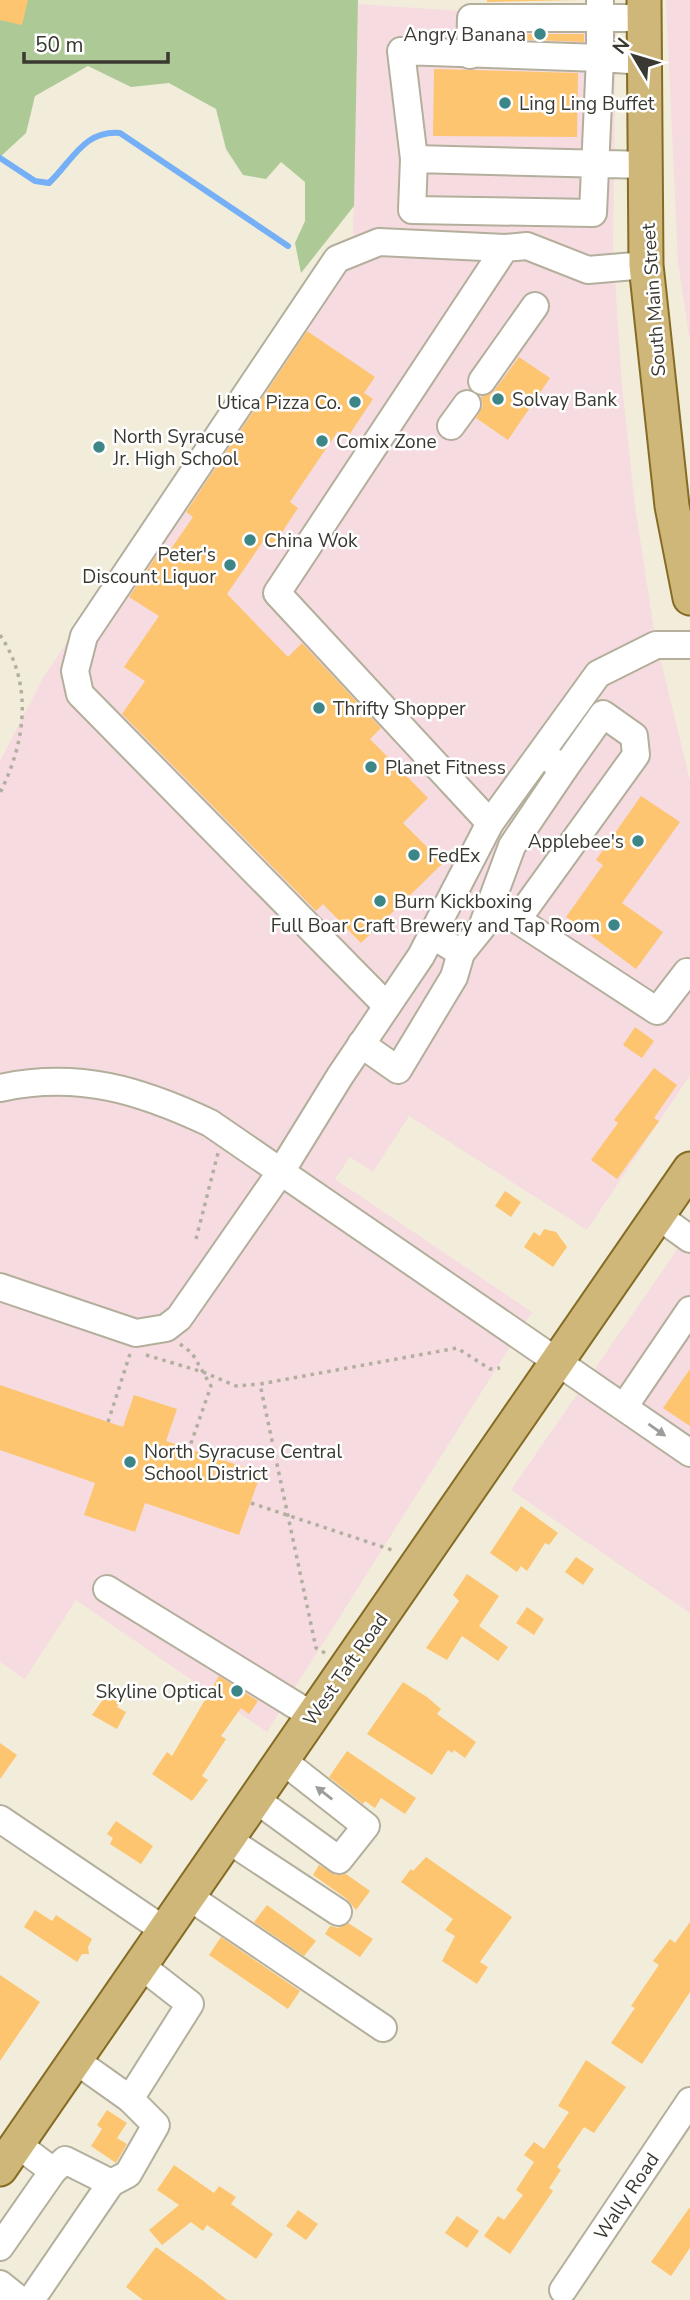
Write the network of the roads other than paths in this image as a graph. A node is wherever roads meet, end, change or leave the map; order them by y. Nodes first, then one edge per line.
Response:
1 (645, 9) edge
2 (601, 10) edge
3 (470, 55) junction
4 (600, 58) junction
5 (645, 61) junction
6 (414, 159) junction
7 (595, 163) junction
8 (646, 165) junction
9 (526, 212) junction
10 (516, 247) junction
11 (646, 265) junction
12 (535, 306) dead end
13 (482, 381) dead end
14 (467, 404) dead end
15 (451, 426) dead end
16 (690, 598) edge
17 (690, 645) edge
18 (540, 753) junction
19 (564, 769) junction
20 (490, 822) junction
21 (491, 903) junction
22 (517, 920) junction
23 (432, 935) junction
24 (461, 953) junction
25 (687, 972) dead end
26 (387, 1006) junction
27 (361, 1044) junction
28 (1, 1084) edge
29 (690, 1169) edge
30 (282, 1170) junction
31 (658, 1216) junction
32 (690, 1239) edge
33 (0, 1287) edge
34 (690, 1310) edge
35 (560, 1361) junction
36 (624, 1407) junction
37 (690, 1453) edge
38 (107, 1589) dead end
39 (313, 1716) junction
40 (282, 1760) junction
41 (255, 1799) junction
42 (0, 1819) edge
43 (227, 1839) junction
44 (188, 1896) junction
45 (338, 1912) dead end
46 (164, 1930) junction
47 (140, 1965) junction
48 (383, 2028) dead end
49 (75, 2060) junction
50 (130, 2099) junction
51 (690, 2101) edge
52 (9, 2157) edge
53 (53, 2171) junction
54 (111, 2183) junction
55 (0, 2247) edge
56 (0, 2284) edge
57 (563, 2290) dead end
58 (20, 2300) edge
59 (31, 2300) edge

1 - 2 street
1 - 5 main road, South Main Street
2 - 3 street
2 - 4 street
3 - 4 street
3 - 6 street
4 - 5 street
4 - 7 street
5 - 8 main road, South Main Street
6 - 7 street
6 - 9 street
7 - 8 street
7 - 9 street
8 - 11 main road, South Main Street
9 - 10 street
10 - 11 street
10 - 20 street
10 - 26 street
11 - 16 main road, South Main Street
12 - 13 street
14 - 15 street
17 - 18 street
18 - 19 street
18 - 20 street
19 - 21 street
19 - 22 street
20 - 23 street
21 - 22 street
21 - 24 street
22 - 25 street
23 - 24 street
23 - 26 street
24 - 27 street
26 - 27 street
27 - 30 street
28 - 30 street
29 - 31 main road, West Taft Road
30 - 33 street
30 - 35 street
31 - 32 street
31 - 35 main road, West Taft Road
34 - 36 street
35 - 36 street
35 - 39 main road, West Taft Road
36 -> 37 street
38 - 39 street
39 - 40 main road, West Taft Road
40 - 41 main road, West Taft Road
41 -> 40 street
41 - 43 main road, West Taft Road
42 - 46 street
43 - 44 main road, West Taft Road
43 - 45 street
44 - 46 main road, West Taft Road
44 - 48 street
46 - 47 main road, West Taft Road
47 - 49 main road, West Taft Road
47 - 50 street
49 - 50 street
49 - 52 main road, West Taft Road
50 - 54 street
51 - 57 street, Wally Road
52 - 53 street
53 - 54 street
53 - 55 street
54 - 59 street
56 - 58 street

